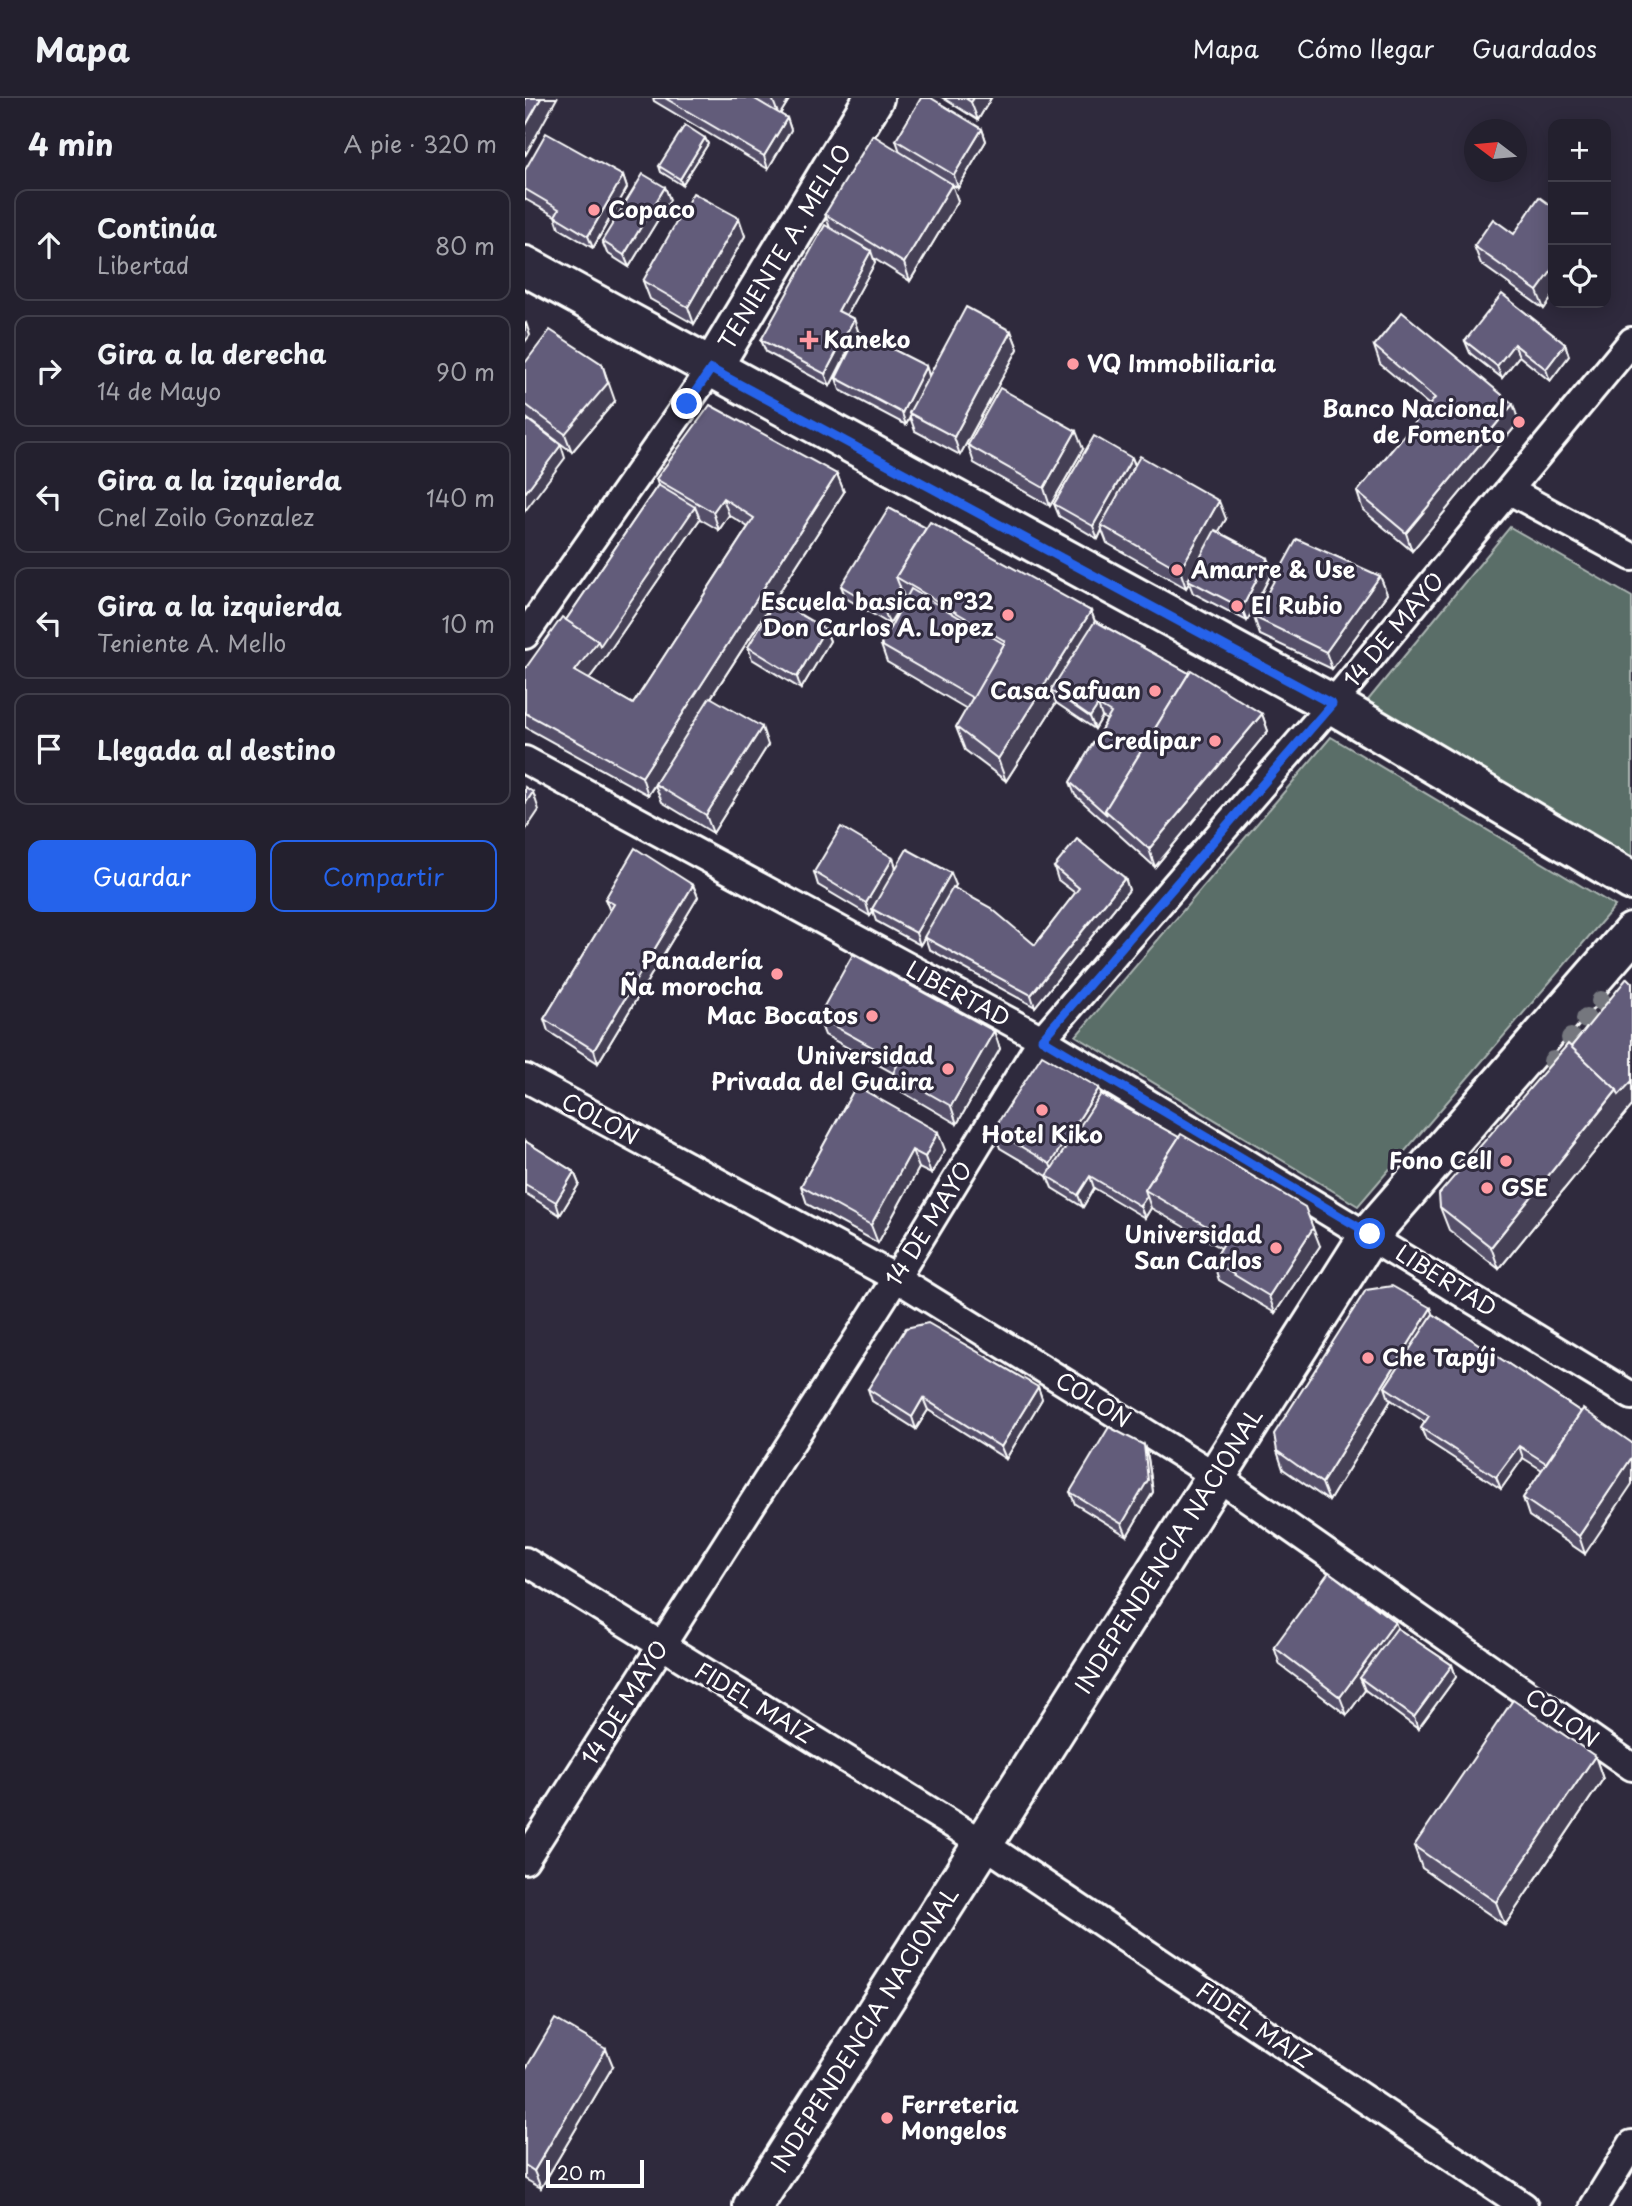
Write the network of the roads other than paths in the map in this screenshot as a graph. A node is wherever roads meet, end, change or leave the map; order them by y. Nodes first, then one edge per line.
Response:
1 (874, 98) edge
2 (525, 266) edge
3 (1632, 341) edge
4 (711, 369) junction
5 (1510, 491) junction
6 (1632, 557) edge
7 (525, 635) edge
8 (1332, 704) junction
9 (525, 760) edge
10 (1632, 881) edge
11 (1632, 933) edge
12 (1042, 1039) junction
13 (525, 1079) edge
14 (1370, 1234) junction
15 (896, 1278) junction
16 (1632, 1396) edge
17 (1216, 1476) junction
18 (525, 1561) edge
19 (661, 1646) junction
20 (1632, 1767) edge
21 (984, 1844) junction
22 (525, 1860) edge
23 (1632, 2144) edge
24 (753, 2206) edge
25 (1524, 2206) edge
26 (1594, 2206) edge

1 - 4 street, TENIENTE A. MELLO
2 - 4 street
3 - 5 street, 14 DE MAYO
4 - 7 street, TENIENTE A. MELLO
4 - 8 street
5 - 6 street
5 - 8 street, 14 DE MAYO
8 - 10 street
8 - 12 street, 14 DE MAYO
9 - 12 street, LIBERTAD
11 - 14 street, INDEPENDENCIA NACIONAL
12 - 14 street, LIBERTAD
12 - 15 street, 14 DE MAYO
13 - 15 street, COLON
14 - 16 street, LIBERTAD
14 - 17 street, INDEPENDENCIA NACIONAL
15 - 17 street, COLON
15 - 19 street, 14 DE MAYO
17 - 20 street, COLON
17 - 21 street, INDEPENDENCIA NACIONAL
18 - 19 street, FIDEL MAIZ
19 - 21 street, FIDEL MAIZ
19 - 22 street, 14 DE MAYO
21 - 24 street, INDEPENDENCIA NACIONAL
21 - 25 street, FIDEL MAIZ
23 - 26 street

